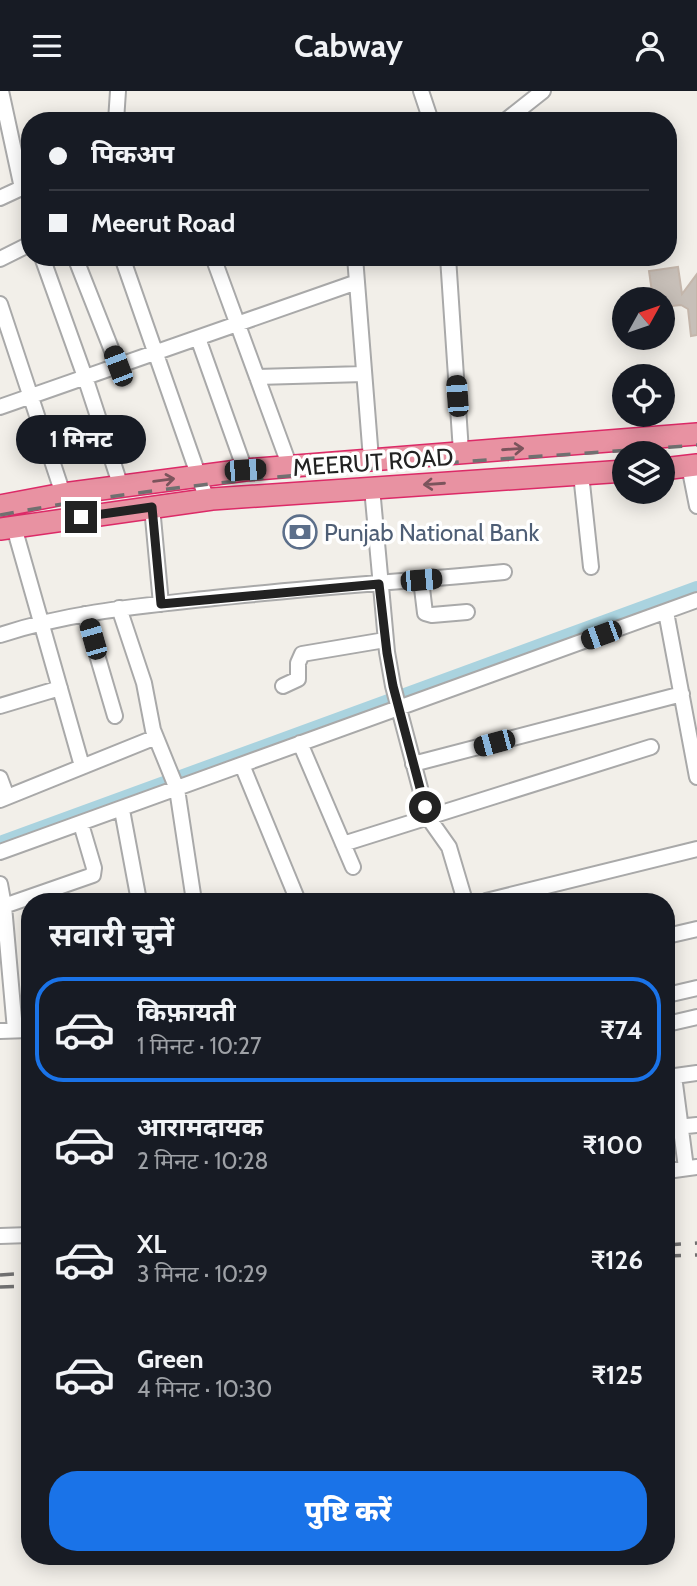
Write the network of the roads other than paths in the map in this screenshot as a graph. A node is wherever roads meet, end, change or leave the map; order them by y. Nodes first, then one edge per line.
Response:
1 (1, 91) edge
2 (118, 91) edge
3 (421, 91) edge
4 (543, 91) edge
5 (117, 112) edge
6 (428, 112) edge
7 (516, 112) edge
8 (21, 167) edge
9 (21, 188) edge
10 (0, 198) edge
11 (21, 248) edge
12 (0, 259) edge
13 (45, 266) edge
14 (79, 266) edge
15 (125, 266) edge
16 (216, 266) edge
17 (356, 266) edge
18 (449, 266) edge
19 (357, 282) junction
20 (0, 304) edge
21 (238, 324) junction
22 (198, 338) junction
23 (156, 353) junction
24 (118, 366) junction
25 (364, 374) junction
26 (85, 377) junction
27 (257, 377) junction
28 (31, 396) junction
29 (0, 407) edge
30 (697, 434) edge
31 (461, 452) junction
32 (371, 459) junction
33 (693, 466) edge
34 (290, 467) junction
35 (675, 467) edge
36 (245, 470) junction
37 (612, 472) edge
38 (580, 474) junction
39 (199, 476) junction
40 (121, 487) junction
41 (372, 488) junction
42 (63, 494) junction
43 (207, 499) junction
44 (1, 501) edge
45 (697, 506) edge
46 (152, 507) junction
47 (7, 528) edge
48 (591, 567) dead end
49 (505, 572) dead end
50 (421, 580) junction
51 (379, 584) junction
52 (697, 600) edge
53 (161, 604) junction
54 (119, 608) junction
55 (467, 612) dead end
56 (666, 612) junction
57 (85, 614) junction
58 (41, 621) junction
59 (0, 635) edge
60 (385, 640) junction
61 (283, 686) dead end
62 (60, 688) junction
63 (682, 694) junction
64 (398, 704) junction
65 (0, 706) edge
66 (115, 716) dead end
67 (156, 737) junction
68 (300, 743) junction
69 (651, 747) dead end
70 (413, 764) junction
71 (242, 765) junction
72 (82, 766) junction
73 (697, 777) edge
74 (0, 778) edge
75 (174, 781) junction
76 (4, 799) edge
77 (122, 810) junction
78 (429, 817) junction
79 (81, 824) junction
80 (343, 844) junction
81 (697, 849) edge
82 (0, 852) edge
83 (353, 867) dead end
84 (0, 884) edge
85 (41, 893) edge
86 (138, 893) edge
87 (193, 893) edge
88 (295, 893) edge
89 (463, 893) edge
90 (518, 893) edge
91 (21, 900) edge
92 (4, 906) junction
93 (697, 929) edge
94 (675, 934) edge
95 (697, 988) edge
96 (675, 993) edge
97 (21, 1017) edge
98 (697, 1017) edge
99 (675, 1022) edge
100 (21, 1030) edge
101 (0, 1031) edge
102 (697, 1073) edge
103 (675, 1076) edge
104 (697, 1125) edge
105 (675, 1128) edge
106 (675, 1130) edge
107 (692, 1167) edge
108 (21, 1235) edge
109 (0, 1236) edge

1 - 8 street
2 - 5 street
3 - 6 street
4 - 7 street
9 - 10 street
11 - 12 street
13 - 26 street
14 - 24 street
15 - 23 street
16 - 21 street
17 - 19 street
18 - 31 street
19 - 21 street
19 - 25 street
20 - 28 street
21 - 22 street
21 - 27 street
22 - 23 street
22 - 36 street
23 - 24 street
23 - 39 street
24 - 26 street
25 - 27 street
25 - 32 street
26 - 28 street
26 - 40 street
27 - 34 street
28 - 29 street
28 - 42 street
31 -> 30 highway, MEERUT ROAD
31 - 32 highway, MEERUT ROAD
32 - 34 highway, MEERUT ROAD
33 - 35 highway
33 - 45 street
34 - 36 highway, MEERUT ROAD
36 - 39 highway, MEERUT ROAD
37 - 38 highway, MEERUT ROAD
38 -> 41 highway, MEERUT ROAD
38 - 48 street
40 -> 39 highway, MEERUT ROAD
39 - 43 street
40 - 42 highway, MEERUT ROAD
41 - 43 highway, MEERUT ROAD
41 - 51 street
42 - 44 highway, MEERUT ROAD
43 - 46 highway, MEERUT ROAD
46 - 47 highway, MEERUT ROAD
46 - 53 street
47 - 58 street
49 - 50 street
50 - 51 street
50 - 55 street
51 - 53 street
51 - 60 street
52 - 56 street
53 - 54 street
54 - 57 street
54 - 67 street
56 - 63 street
56 - 64 street
57 - 58 street
57 - 66 street
58 - 59 street
58 - 62 street
60 - 61 street
60 - 64 street
62 - 65 street
62 - 72 street
63 - 70 street
63 - 73 street
64 - 68 street
64 - 70 street
67 - 72 street
67 - 75 street
68 - 71 street
68 - 80 street
69 - 78 street
70 - 78 street
71 - 75 street
71 - 88 street
72 - 76 street
74 - 76 street
75 - 77 street
75 - 87 street
77 - 79 street
77 - 86 street
78 - 80 street
78 - 89 street
79 - 82 street
79 - 85 street
80 - 83 street
81 - 90 street
84 - 92 street
91 - 92 street
92 - 97 street
93 - 94 street
95 - 96 street
98 - 99 street
100 - 101 street
102 - 103 street
104 - 105 street
106 - 107 street
108 - 109 street

